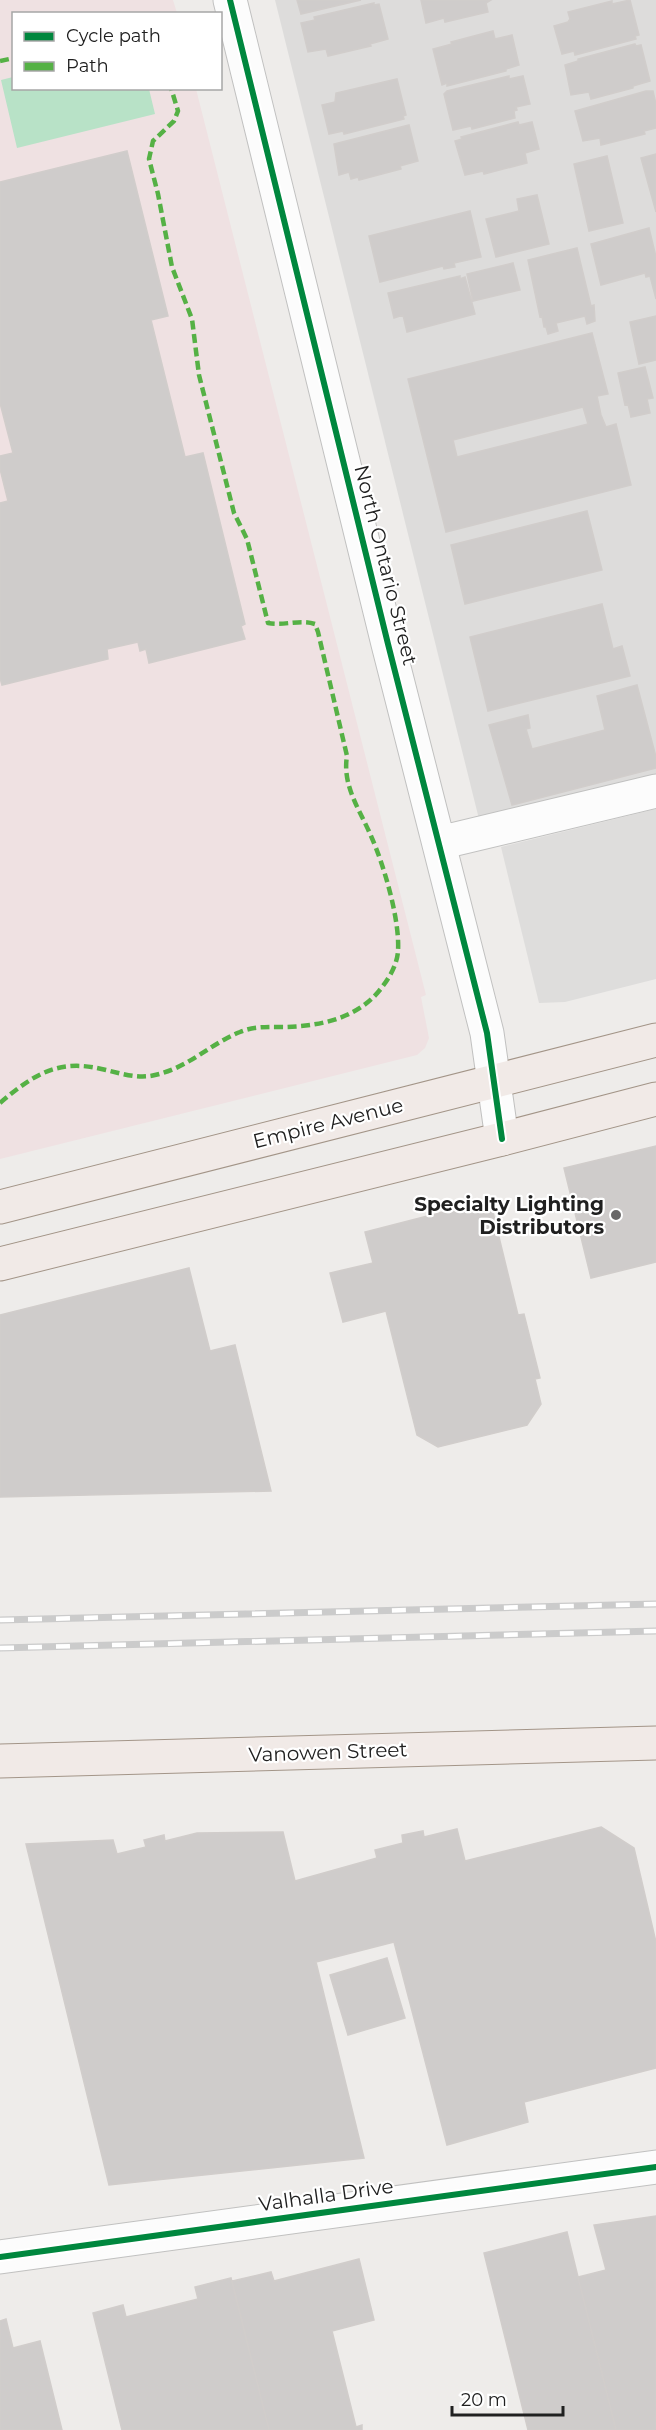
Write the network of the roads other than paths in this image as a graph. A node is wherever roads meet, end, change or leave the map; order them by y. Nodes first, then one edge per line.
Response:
1 (230, 0) edge
2 (656, 791) edge
3 (439, 843) junction
4 (656, 1040) edge
5 (493, 1080) junction
6 (656, 1099) edge
7 (502, 1139) junction
8 (0, 1207) edge
9 (0, 1264) edge
10 (656, 1743) edge
11 (0, 1761) edge
12 (656, 2167) edge
13 (0, 2258) edge

1 - 3 street, North Ontario Street
2 - 3 street
3 - 5 street, North Ontario Street
4 - 5 main road, Empire Avenue
5 - 7 street, North Ontario Street
5 - 8 main road, Empire Avenue
6 - 7 main road
7 - 9 main road
10 - 11 main road, Vanowen Street
12 - 13 street, Valhalla Drive

